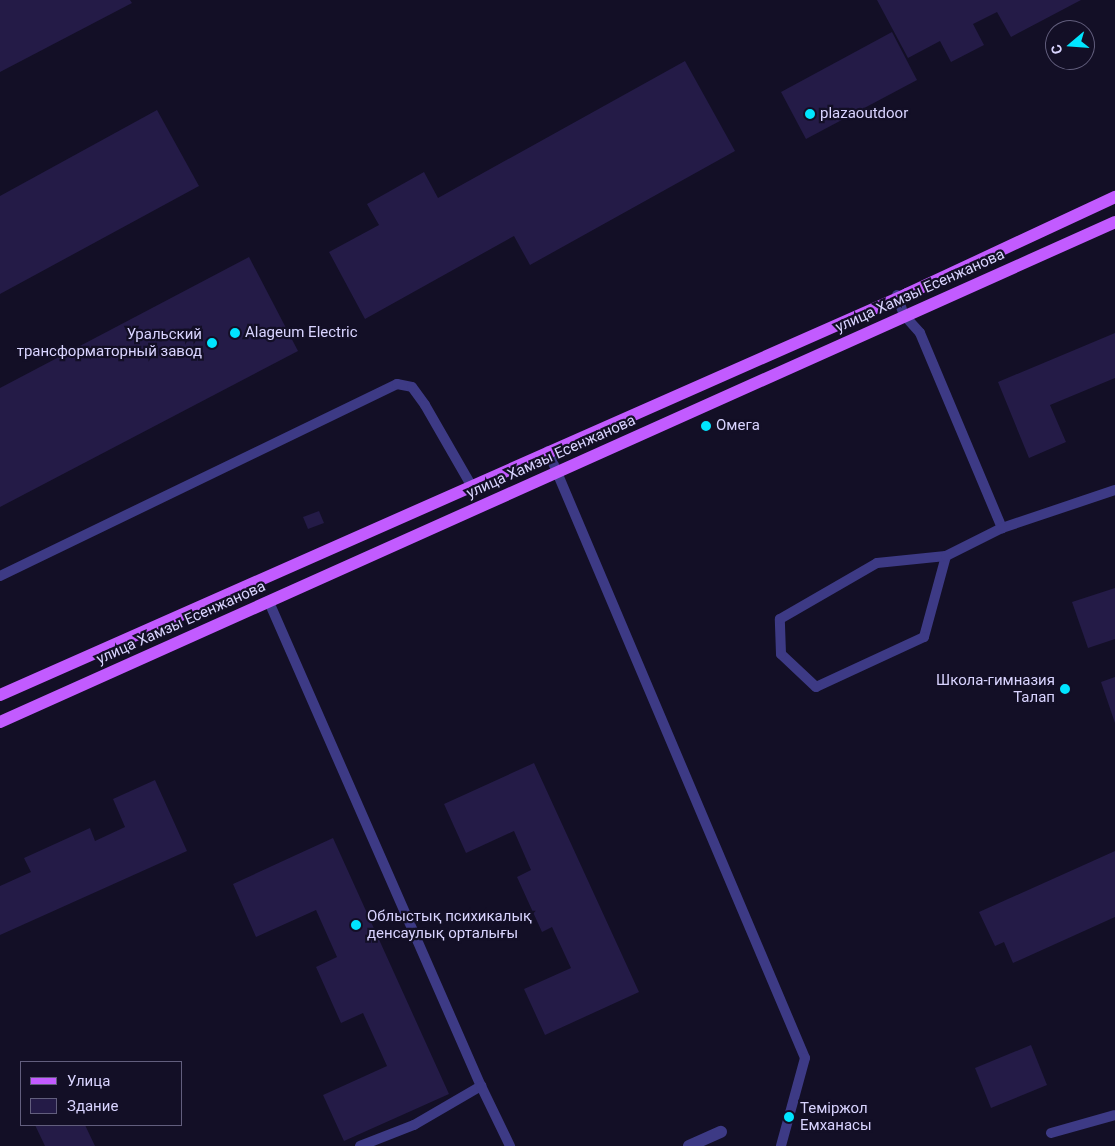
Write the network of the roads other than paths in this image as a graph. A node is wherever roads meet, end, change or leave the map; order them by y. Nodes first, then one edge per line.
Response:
1 (1115, 197) edge
2 (1115, 222) edge
3 (897, 294) junction
4 (904, 315) junction
5 (548, 451) junction
6 (556, 472) junction
7 (471, 485) junction
8 (1115, 490) edge
9 (1002, 528) junction
10 (946, 556) junction
11 (0, 576) edge
12 (269, 602) junction
13 (0, 695) edge
14 (0, 722) edge
15 (480, 1086) junction
16 (1115, 1115) edge
17 (720, 1132) dead end
18 (1051, 1133) dead end
19 (360, 1146) edge
20 (510, 1146) edge
21 (689, 1146) edge
22 (781, 1146) edge

1 - 3 main road, улица Хамзы Есенжанова
2 - 4 main road, улица Хамзы Есенжанова
3 - 4 lane
3 - 5 main road, улица Хамзы Есенжанова
4 - 6 main road, улица Хамзы Есенжанова
4 - 9 lane
5 - 6 lane
5 - 7 main road, улица Хамзы Есенжанова
6 - 12 main road, улица Хамзы Есенжанова
6 - 22 lane
7 - 11 lane
7 - 13 main road, улица Хамзы Есенжанова
8 - 9 lane
9 - 10 lane
10 - 10 lane
12 - 14 main road, улица Хамзы Есенжанова
12 - 15 lane
15 - 19 lane
15 - 20 lane
16 - 18 lane
17 - 21 street

